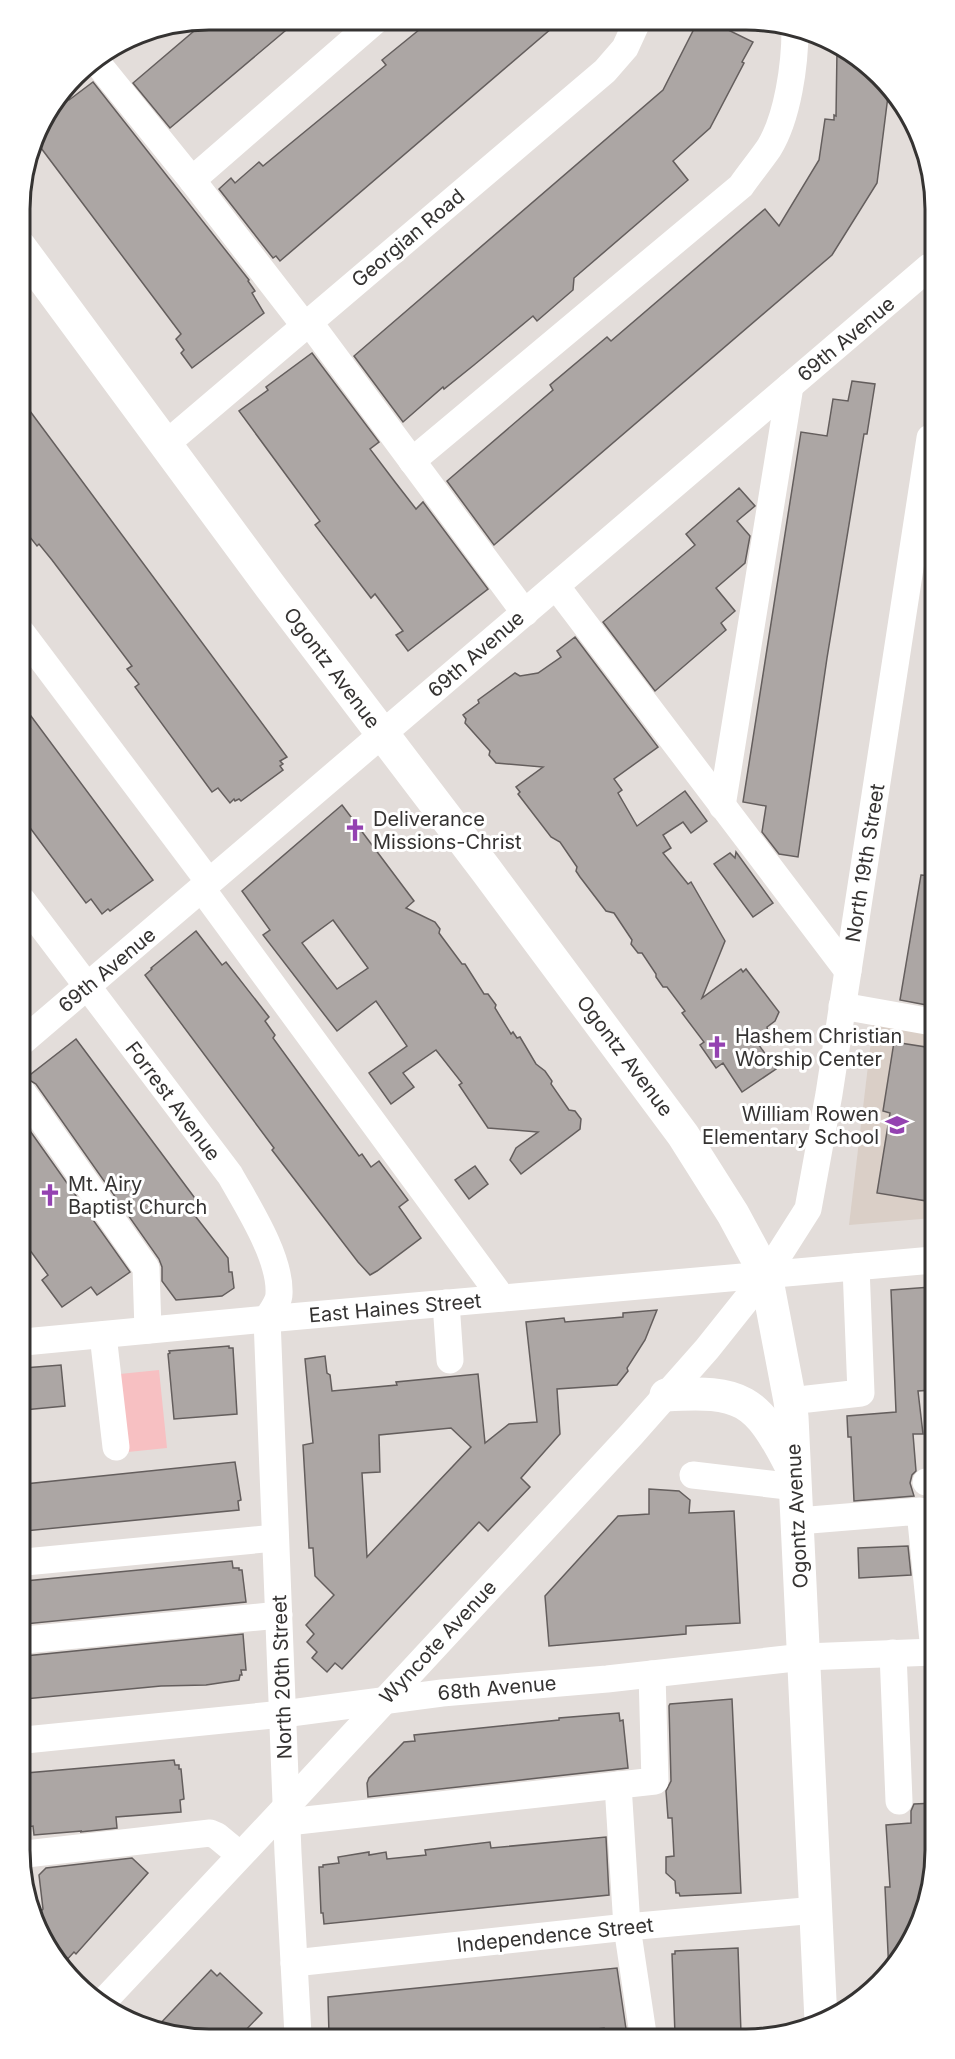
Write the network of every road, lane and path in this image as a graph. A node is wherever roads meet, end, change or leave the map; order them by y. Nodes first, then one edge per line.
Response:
1 (365, 30) edge
2 (633, 30) edge
3 (795, 37) edge
4 (100, 67) edge
5 (192, 180) junction
6 (30, 260) edge
7 (925, 270) edge
8 (307, 324) junction
9 (790, 386) junction
10 (166, 444) junction
11 (412, 461) junction
12 (925, 471) edge
13 (556, 586) junction
14 (525, 613) junction
15 (30, 645) edge
16 (382, 735) junction
17 (722, 806) junction
18 (206, 885) junction
19 (30, 911) edge
20 (848, 972) junction
21 (87, 987) junction
22 (842, 1006) junction
23 (925, 1021) edge
24 (30, 1035) edge
25 (30, 1103) edge
26 (925, 1261) edge
27 (856, 1267) junction
28 (766, 1275) junction
29 (501, 1298) junction
30 (446, 1303) junction
31 (267, 1319) junction
32 (148, 1330) junction
33 (103, 1335) junction
34 (30, 1341) edge
35 (450, 1360) dead end
36 (666, 1395) junction
37 (790, 1401) junction
38 (116, 1448) dead end
39 (693, 1475) dead end
40 (796, 1481) junction
41 (798, 1521) junction
42 (275, 1538) junction
43 (925, 1561) edge
44 (30, 1562) edge
45 (279, 1615) junction
46 (30, 1640) edge
47 (925, 1652) edge
48 (893, 1653) junction
49 (804, 1657) junction
50 (652, 1674) junction
51 (384, 1700) junction
52 (283, 1714) junction
53 (30, 1740) edge
54 (618, 1785) junction
55 (899, 1801) dead end
56 (287, 1814) junction
57 (30, 1854) edge
58 (240, 1855) junction
59 (816, 1910) junction
60 (627, 1927) junction
61 (294, 1963) junction
62 (108, 1997) edge
63 (821, 2012) edge
64 (297, 2024) edge
65 (642, 2029) edge

1 - 5 street
2 - 8 street, Georgian Road
3 - 11 street
4 - 5 street
5 - 8 street
6 - 10 main road, Ogontz Avenue
7 - 9 street, 69th Avenue
8 - 10 street, Georgian Road
8 - 11 street
9 - 13 street, 69th Avenue
9 - 17 street
10 - 16 main road, Ogontz Avenue
11 - 14 street
12 - 20 street, North 19th Street
13 - 14 street, 69th Avenue
13 - 17 street
14 - 16 street, 69th Avenue
15 - 18 street
16 - 18 street, 69th Avenue
16 - 28 main road, Ogontz Avenue
17 - 20 street
18 - 21 street, 69th Avenue
18 - 29 street
19 - 21 street, Forrest Avenue
20 - 22 street, North 19th Street
21 - 24 street, 69th Avenue
21 - 31 street, Forrest Avenue
22 - 23 street
22 - 28 street, North 19th Street
25 - 32 street
26 - 27 street, East Haines Street
27 - 28 street, East Haines Street
27 - 37 street
28 - 29 street, East Haines Street
28 - 36 street, Wyncote Avenue
28 - 37 main road, Ogontz Avenue
29 - 30 street, East Haines Street
30 - 31 street, East Haines Street
30 - 35 street
31 - 32 street, East Haines Street
31 - 42 street, North 20th Street
32 - 33 street, East Haines Street
33 - 34 street, East Haines Street
33 - 38 street
36 - 40 main road
36 - 51 street, Wyncote Avenue
37 - 40 main road, Ogontz Avenue
39 - 40 street
40 - 41 main road, Ogontz Avenue
41 - 43 street
41 - 49 main road, Ogontz Avenue
42 - 44 street
42 - 45 street, North 20th Street
45 - 46 street
45 - 52 street, North 20th Street
47 - 48 street, 68th Avenue
48 - 49 street, 68th Avenue
48 - 55 street
49 - 50 street, 68th Avenue
49 - 59 main road, Ogontz Avenue
50 - 51 street, 68th Avenue
50 - 54 street
51 - 52 street, 68th Avenue
51 - 56 street, Wyncote Avenue
52 - 53 street, 68th Avenue
52 - 56 street, North 20th Street
54 - 56 street
54 - 60 street
56 - 58 street, Wyncote Avenue
56 - 61 street, North 20th Street
57 - 58 street
58 - 62 street, Wyncote Avenue
59 - 60 street, Independence Street
59 - 63 main road, Ogontz Avenue
60 - 61 street, Independence Street
60 - 65 street
61 - 64 street, North 20th Street

